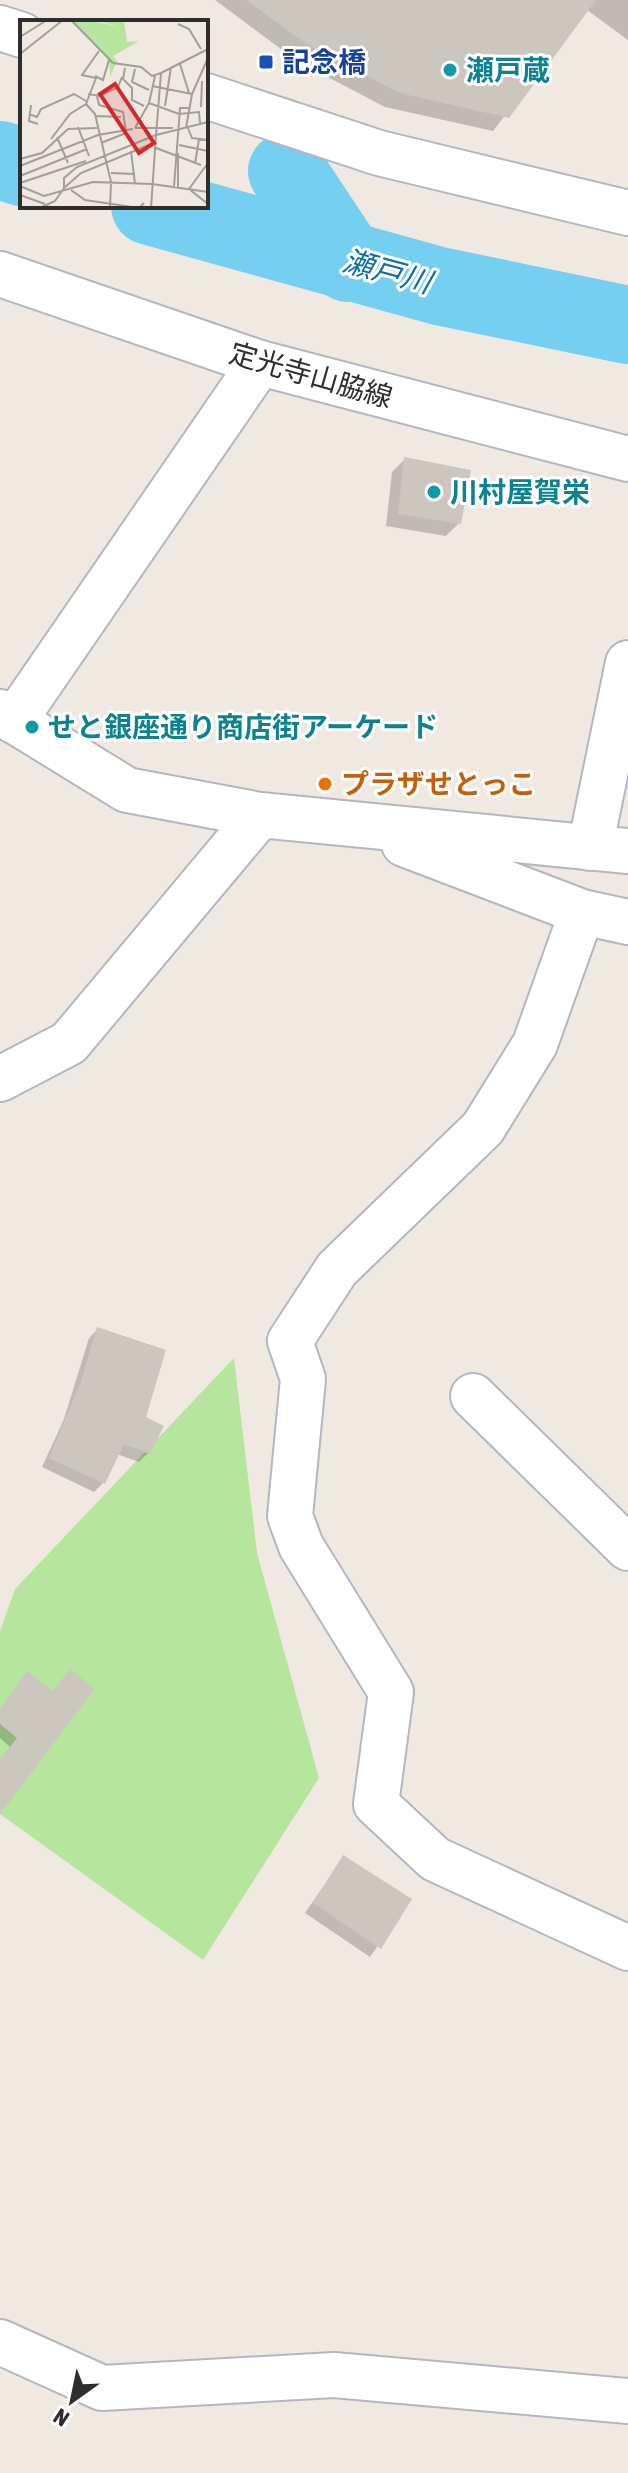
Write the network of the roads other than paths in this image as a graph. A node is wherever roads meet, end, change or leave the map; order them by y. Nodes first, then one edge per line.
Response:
1 (0, 28) edge
2 (20, 34) edge
3 (208, 97) edge
4 (628, 213) edge
5 (0, 274) edge
6 (260, 363) junction
7 (628, 459) edge
8 (628, 663) edge
9 (7, 716) edge
10 (260, 815) junction
11 (347, 821) junction
12 (609, 849) edge
13 (582, 912) junction
14 (628, 922) edge
15 (0, 1079) edge
16 (473, 1396) dead end
17 (628, 1548) edge
18 (628, 1948) edge
19 (0, 2342) edge
20 (628, 2401) edge

1 - 2 street
3 - 4 street
5 - 6 street, 定光寺山脇線
6 - 7 street, 定光寺山脇線
6 - 9 street
8 - 12 street
9 - 10 street
10 - 11 street
10 - 15 street
11 - 12 street
11 - 13 street
13 - 14 street
13 - 18 street
16 - 17 street
19 - 20 street

